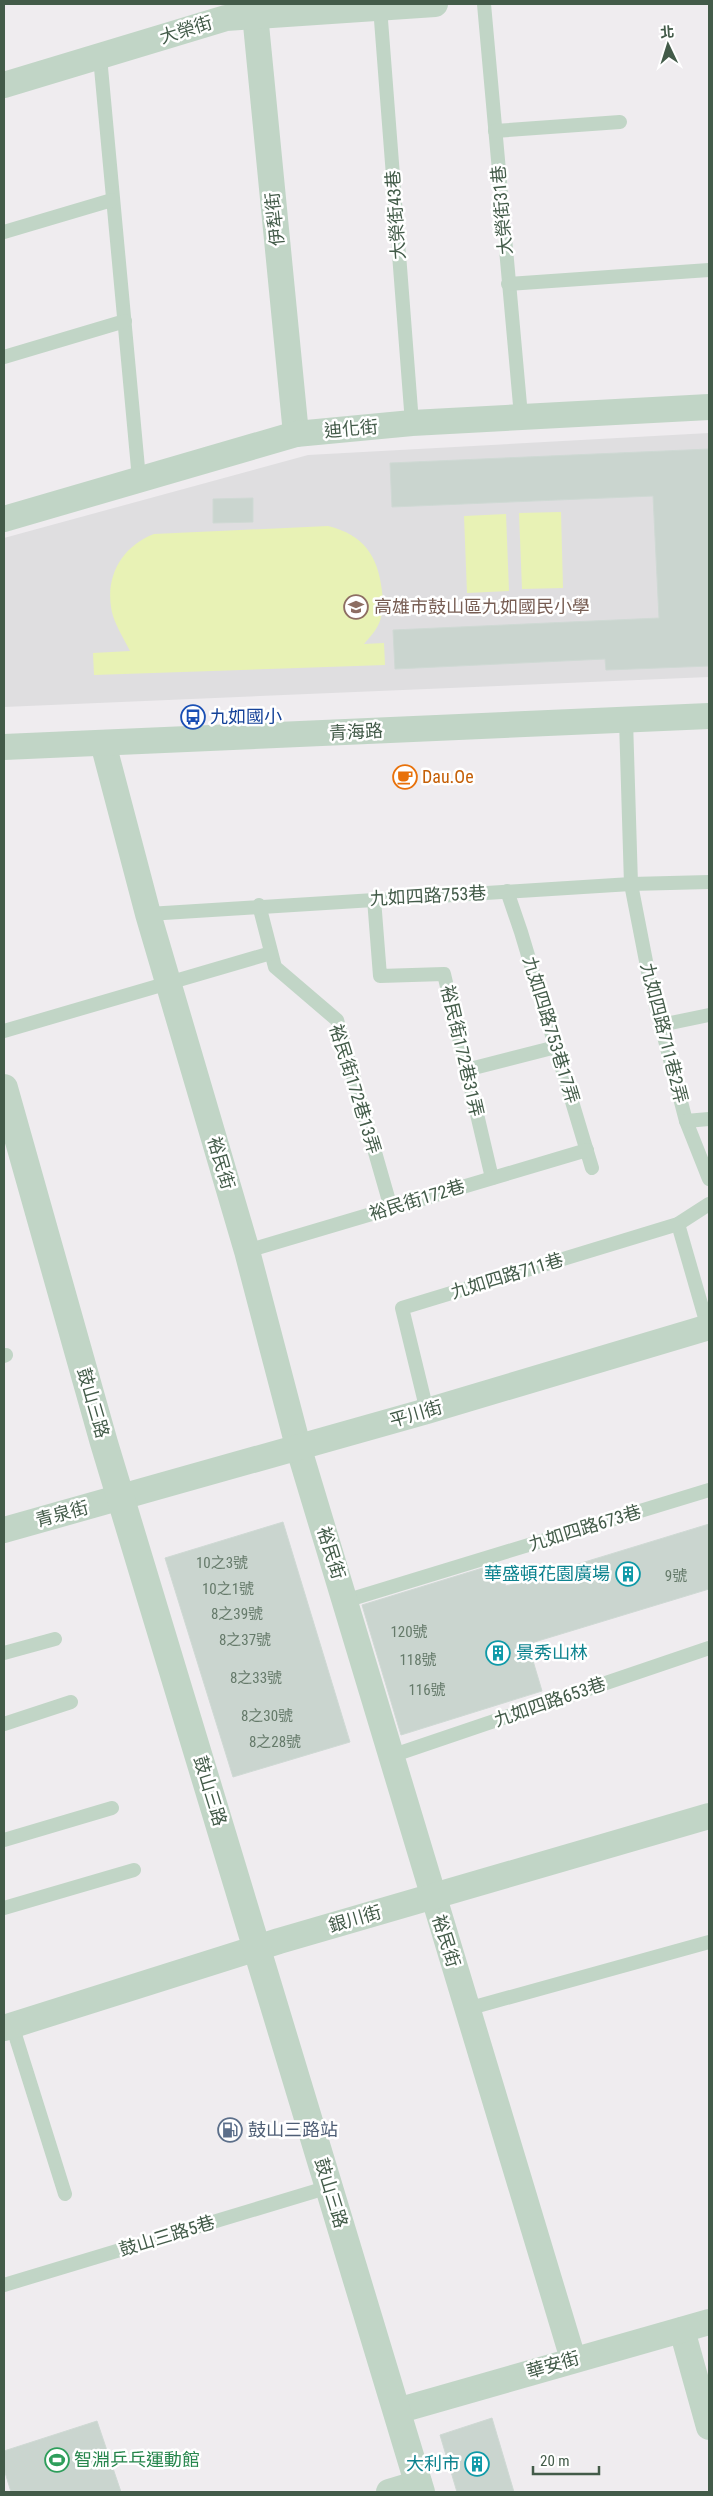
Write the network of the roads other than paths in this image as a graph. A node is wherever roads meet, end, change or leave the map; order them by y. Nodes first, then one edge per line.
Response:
1 (435, 4) edge
2 (484, 4) edge
3 (386, 6) edge
4 (254, 10) edge
5 (100, 57) junction
6 (4, 85) edge
7 (620, 122) dead end
8 (495, 131) junction
9 (112, 200) junction
10 (4, 232) edge
11 (709, 270) edge
12 (508, 284) junction
13 (124, 321) junction
14 (4, 357) edge
15 (709, 407) edge
16 (521, 416) junction
17 (412, 423) junction
18 (296, 434) junction
19 (139, 479) junction
20 (4, 519) edge
21 (709, 716) edge
22 (626, 720) junction
23 (103, 743) junction
24 (4, 747) edge
25 (709, 882) edge
26 (632, 884) junction
27 (507, 891) junction
28 (374, 899) junction
29 (259, 905) junction
30 (148, 914) junction
31 (271, 953) junction
32 (168, 982) junction
33 (709, 1015) edge
34 (661, 1024) junction
35 (4, 1030) edge
36 (556, 1047) junction
37 (466, 1070) junction
38 (4, 1088) edge
39 (709, 1119) edge
40 (686, 1121) junction
41 (587, 1150) junction
42 (592, 1168) dead end
43 (492, 1178) junction
44 (709, 1179) edge
45 (709, 1204) edge
46 (391, 1208) junction
47 (678, 1224) junction
48 (247, 1251) junction
49 (708, 1327) edge
50 (427, 1411) junction
51 (298, 1446) junction
52 (709, 1490) edge
53 (121, 1498) junction
54 (4, 1530) edge
55 (345, 1601) junction
56 (55, 1639) dead end
57 (709, 1648) edge
58 (4, 1653) edge
59 (71, 1702) dead end
60 (4, 1724) edge
61 (391, 1756) junction
62 (112, 1808) dead end
63 (709, 1816) edge
64 (4, 1840) edge
65 (134, 1870) dead end
66 (432, 1896) junction
67 (4, 1908) edge
68 (709, 1942) edge
69 (257, 1948) junction
70 (467, 2009) junction
71 (8, 2027) edge
72 (329, 2187) junction
73 (65, 2194) dead end
74 (4, 2285) edge
75 (709, 2322) edge
76 (682, 2330) junction
77 (573, 2359) junction
78 (397, 2411) junction
79 (709, 2427) edge
80 (420, 2488) edge
81 (389, 2492) edge

1 - 3 street, 大榮街
2 - 8 lane, 大榮街31巷
3 - 4 street, 大榮街
3 - 17 lane, 大榮街43巷
4 - 5 street, 大榮街
4 - 18 street, 伊犁街
5 - 6 street, 大榮街
5 - 9 lane
7 - 8 lane
8 - 12 lane, 大榮街31巷
9 - 10 lane
9 - 13 lane
11 - 12 lane
12 - 16 lane, 大榮街31巷
13 - 14 lane
13 - 19 lane
15 - 16 street, 迪化街
16 - 17 street, 迪化街
17 - 18 street, 迪化街
18 - 19 street, 迪化街
19 - 20 street, 迪化街
21 - 22 street, 青海路
22 - 23 street, 青海路
22 - 26 lane, 九如四路711巷2弄
23 - 24 street, 青海路
23 - 30 street, 裕民街
25 - 26 lane, 九如四路753巷
26 - 27 lane, 九如四路753巷
26 - 34 lane, 九如四路711巷2弄
27 - 28 lane, 九如四路753巷
27 - 36 lane, 九如四路753巷17弄
28 - 29 lane, 九如四路753巷
28 - 37 lane, 裕民街172巷31弄
29 - 30 lane, 九如四路753巷
29 - 31 lane, 裕民街172巷13弄
30 - 32 street, 裕民街
31 - 32 lane
31 - 46 lane, 裕民街172巷13弄
32 - 35 lane
32 - 48 street, 裕民街
33 - 34 lane
34 - 40 lane, 九如四路711巷2弄
36 - 37 lane
36 - 41 lane, 九如四路753巷17弄
37 - 43 lane, 裕民街172巷31弄
38 - 53 street, 鼓山三路
39 - 40 lane
40 - 44 lane, 九如四路711巷2弄
41 - 42 lane, 九如四路753巷17弄
41 - 43 lane, 裕民街172巷
43 - 46 lane, 裕民街172巷
45 - 47 lane, 九如四路711巷
46 - 48 lane, 裕民街172巷
47 - 49 lane
47 - 50 lane, 九如四路711巷
48 - 51 street, 裕民街
49 - 50 street, 平川街
50 - 51 street, 平川街
51 - 53 street, 平川街
51 - 55 street, 裕民街
52 - 55 lane, 九如四路673巷
53 - 54 street, 青泉街
53 - 69 street, 鼓山三路
55 - 61 street, 裕民街
56 - 58 lane
57 - 61 lane, 九如四路653巷
59 - 60 lane
61 - 66 street, 裕民街
62 - 64 lane
63 - 66 street, 銀川街
65 - 67 lane
66 - 69 street, 銀川街
66 - 70 street, 裕民街
68 - 70 lane
69 - 71 street, 銀川街
69 - 72 street, 鼓山三路
70 - 77 street, 裕民街
71 - 73 lane
72 - 74 lane, 鼓山三路5巷
72 - 78 street, 鼓山三路
75 - 76 street, 華安街
76 - 77 street, 華安街
76 - 79 street
77 - 78 street, 華安街
78 - 80 street, 鼓山三路
80 - 81 street

